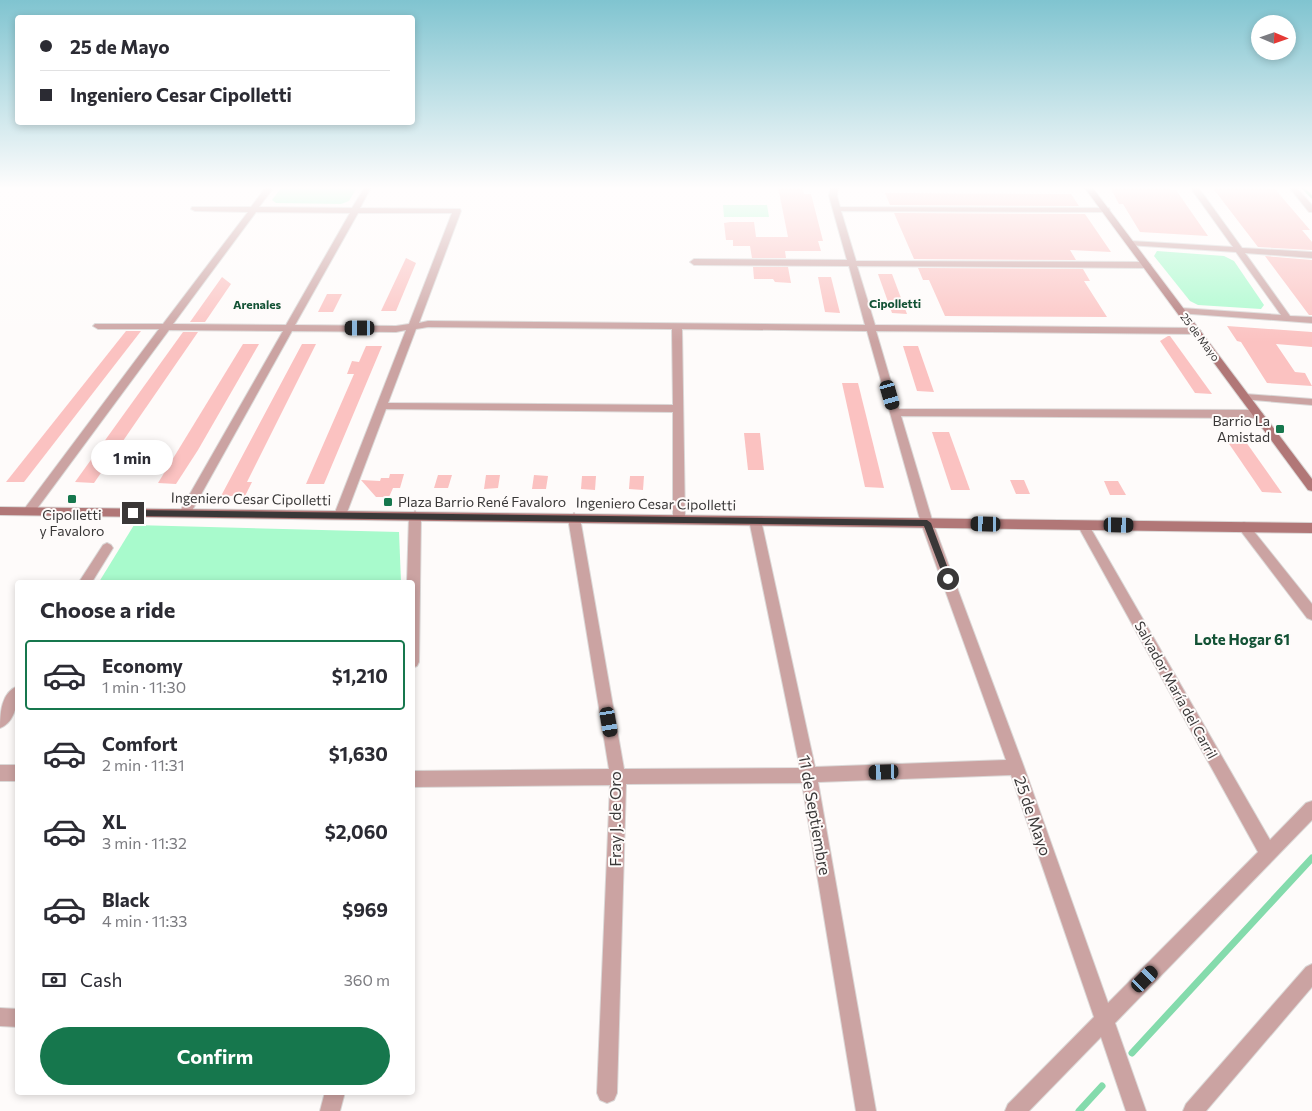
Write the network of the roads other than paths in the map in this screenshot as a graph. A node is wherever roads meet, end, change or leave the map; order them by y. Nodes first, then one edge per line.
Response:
1 (231, 239) edge
2 (339, 239) edge
3 (446, 239) edge
4 (845, 239) edge
5 (1128, 239) edge
6 (1232, 239) edge
7 (1131, 243) junction
8 (1240, 250) junction
9 (1312, 255) edge
10 (694, 262) dead end
11 (852, 263) junction
12 (1147, 265) junction
13 (1181, 311) junction
14 (1288, 319) junction
15 (1312, 320) edge
16 (98, 326) dead end
17 (412, 326) junction
18 (166, 327) junction
19 (677, 327) junction
20 (289, 328) junction
21 (871, 328) junction
22 (1196, 331) junction
23 (1245, 397) junction
24 (1312, 402) edge
25 (382, 406) junction
26 (678, 409) junction
27 (895, 412) junction
28 (1258, 414) junction
29 (1312, 487) edge
30 (0, 511) edge
31 (29, 511) junction
32 (185, 513) junction
33 (340, 515) junction
34 (415, 516) junction
35 (574, 518) junction
36 (679, 519) junction
37 (755, 520) junction
38 (927, 523) junction
39 (1083, 525) junction
40 (1244, 527) junction
41 (1312, 528) edge
42 (107, 548) dead end
43 (86, 580) edge
44 (414, 580) edge
45 (1312, 614) edge
46 (15, 697) edge
47 (0, 721) edge
48 (1016, 767) junction
49 (0, 773) edge
50 (15, 773) edge
51 (809, 775) junction
52 (618, 777) junction
53 (415, 779) edge
54 (1312, 809) edge
55 (1269, 854) junction
56 (1312, 973) edge
57 (0, 1018) edge
58 (15, 1018) edge
59 (1104, 1021) junction
60 (607, 1093) dead end
61 (334, 1095) edge
62 (330, 1111) edge
63 (866, 1111) edge
64 (1015, 1111) edge
65 (1136, 1111) edge
66 (1193, 1111) edge

1 - 18 street
2 - 20 street
3 - 17 street
4 - 11 street, 25 de Mayo
5 - 7 street, 25 de Mayo
6 - 8 street
7 - 8 street
7 - 12 street, 25 de Mayo
8 - 9 street
8 - 14 street
10 - 11 street
11 - 12 street
11 - 21 street, 25 de Mayo
12 - 13 street, 25 de Mayo
13 - 14 street
13 - 22 street, 25 de Mayo
14 - 15 street
16 - 18 street
17 - 19 street
17 - 20 street
17 - 25 street
18 - 20 street
18 - 31 street
19 - 21 street
19 - 26 street
20 - 32 street
21 - 22 street
21 - 27 street, 25 de Mayo
22 - 23 street, 25 de Mayo
23 - 24 street
23 - 28 street, 25 de Mayo
25 - 26 street
25 - 33 street
26 - 36 street
27 - 28 street
27 - 38 street, 25 de Mayo
28 - 29 street, 25 de Mayo
30 - 31 street, Ingeniero Cesar Cipolletti
31 - 32 street, Ingeniero Cesar Cipolletti
32 - 33 street, Ingeniero Cesar Cipolletti
33 - 34 street, Ingeniero Cesar Cipolletti
34 - 35 street, Ingeniero Cesar Cipolletti
34 - 44 street
35 - 36 street, Ingeniero Cesar Cipolletti
35 - 52 street, Fray J. de Oro
36 - 37 street, Ingeniero Cesar Cipolletti
37 - 38 street, Ingeniero Cesar Cipolletti
37 - 51 street, 11 de Septiembre
38 - 39 street, Ingeniero Cesar Cipolletti
38 - 48 street, 25 de Mayo
39 - 40 street, Ingeniero Cesar Cipolletti
39 - 55 street, Salvador María del Carril
40 - 41 street, Ingeniero Cesar Cipolletti
40 - 45 street
42 - 43 street
46 - 47 street
48 - 51 street
48 - 59 street, 25 de Mayo
49 - 50 street
51 - 52 street
51 - 63 street, 11 de Septiembre
52 - 53 street
52 - 60 street, Fray J. de Oro
54 - 55 street
55 - 59 street
56 - 66 street
57 - 58 street
59 - 64 street
59 - 65 street, 25 de Mayo
61 - 62 street

